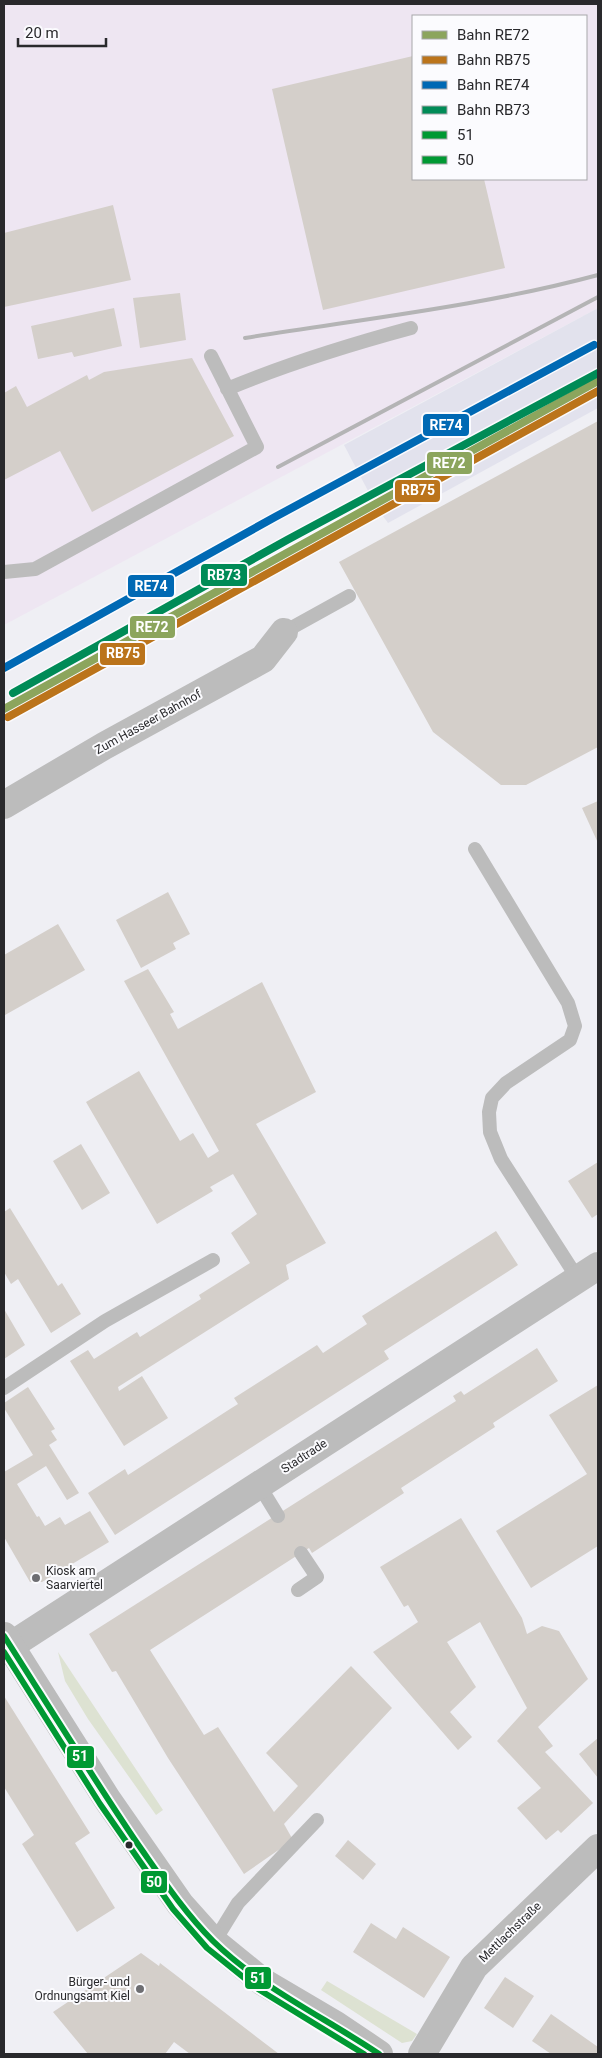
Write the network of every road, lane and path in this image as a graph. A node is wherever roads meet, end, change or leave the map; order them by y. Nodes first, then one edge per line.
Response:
1 (410, 328) dead end
2 (211, 356) dead end
3 (227, 390) junction
4 (4, 572) edge
5 (349, 596) dead end
6 (284, 632) joint
7 (4, 805) edge
8 (474, 849) dead end
9 (214, 1260) dead end
10 (588, 1272) edge
11 (4, 1388) edge
12 (259, 1485) junction
13 (278, 1516) dead end
14 (302, 1553) dead end
15 (298, 1590) dead end
16 (7, 1641) edge
17 (317, 1820) dead end
18 (598, 1848) edge
19 (214, 1942) junction
20 (379, 2054) edge
21 (422, 2054) edge

1 - 3 lane
2 - 3 lane
3 - 4 lane
5 - 6 lane
6 - 7 street, Zum Hasseer Bahnhof
8 - 10 lane
9 - 11 lane
10 - 12 street, Stadtrade
12 - 13 lane
12 - 16 street, Stadtrade
14 - 15 lane
16 - 19 street
17 - 19 lane
18 - 21 street, Mettlachstraße
19 - 20 street

